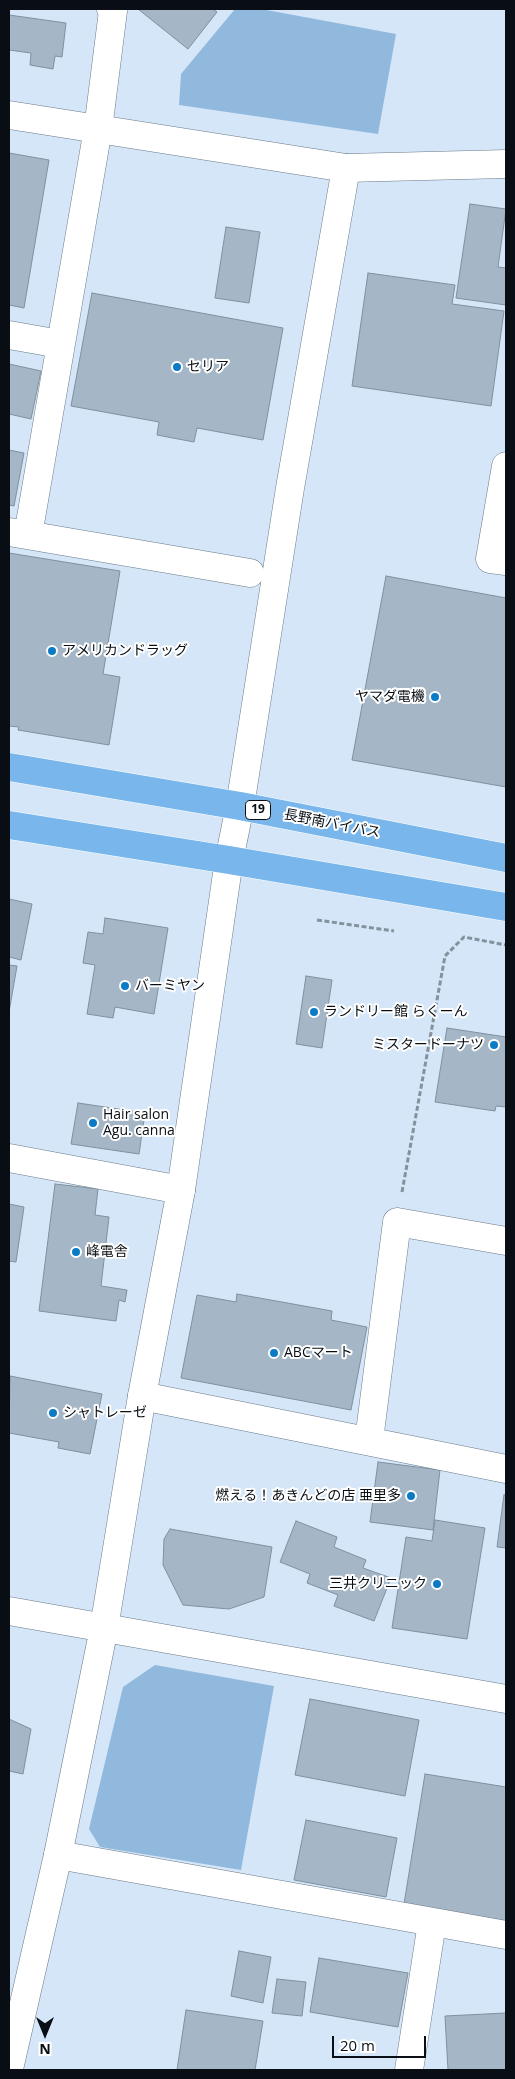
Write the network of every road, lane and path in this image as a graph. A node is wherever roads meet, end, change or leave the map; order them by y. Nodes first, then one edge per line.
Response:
1 (111, 9) edge
2 (9, 115) edge
3 (98, 129) junction
4 (506, 164) edge
5 (346, 168) junction
6 (9, 335) edge
7 (60, 344) junction
8 (506, 466) edge
9 (18, 534) edge
10 (506, 561) edge
11 (250, 573) dead end
12 (9, 766) edge
13 (240, 806) junction
14 (9, 825) edge
15 (506, 858) edge
16 (229, 860) junction
17 (506, 907) edge
18 (317, 920) dead end
19 (394, 931) dead end
20 (506, 945) edge
21 (9, 1158) edge
22 (181, 1190) junction
23 (396, 1222) junction
24 (506, 1241) edge
25 (142, 1396) junction
26 (369, 1440) junction
27 (506, 1468) edge
28 (9, 1611) edge
29 (104, 1628) junction
30 (506, 1699) edge
31 (58, 1856) junction
32 (432, 1922) junction
33 (506, 1935) edge
34 (9, 2069) edge
35 (409, 2070) edge

1 - 3 street
2 - 3 street
3 - 5 street
3 - 7 street
4 - 5 street
5 - 13 street
6 - 7 street
7 - 9 street
8 - 10 street
9 - 11 street
12 - 13 highway, 長野南バイパス / 19
13 - 15 highway, 長野南バイパス / 19
13 - 16 street
14 - 16 highway
16 - 17 highway
16 - 22 street
18 - 19 path
20 - 23 path
21 - 22 street
22 - 25 street
23 - 24 street
23 - 26 street
25 - 26 street
25 - 29 street
26 - 27 street
28 - 29 street
29 - 30 street
29 - 31 street
31 - 32 street
31 - 34 street
32 - 33 street
32 - 35 street

